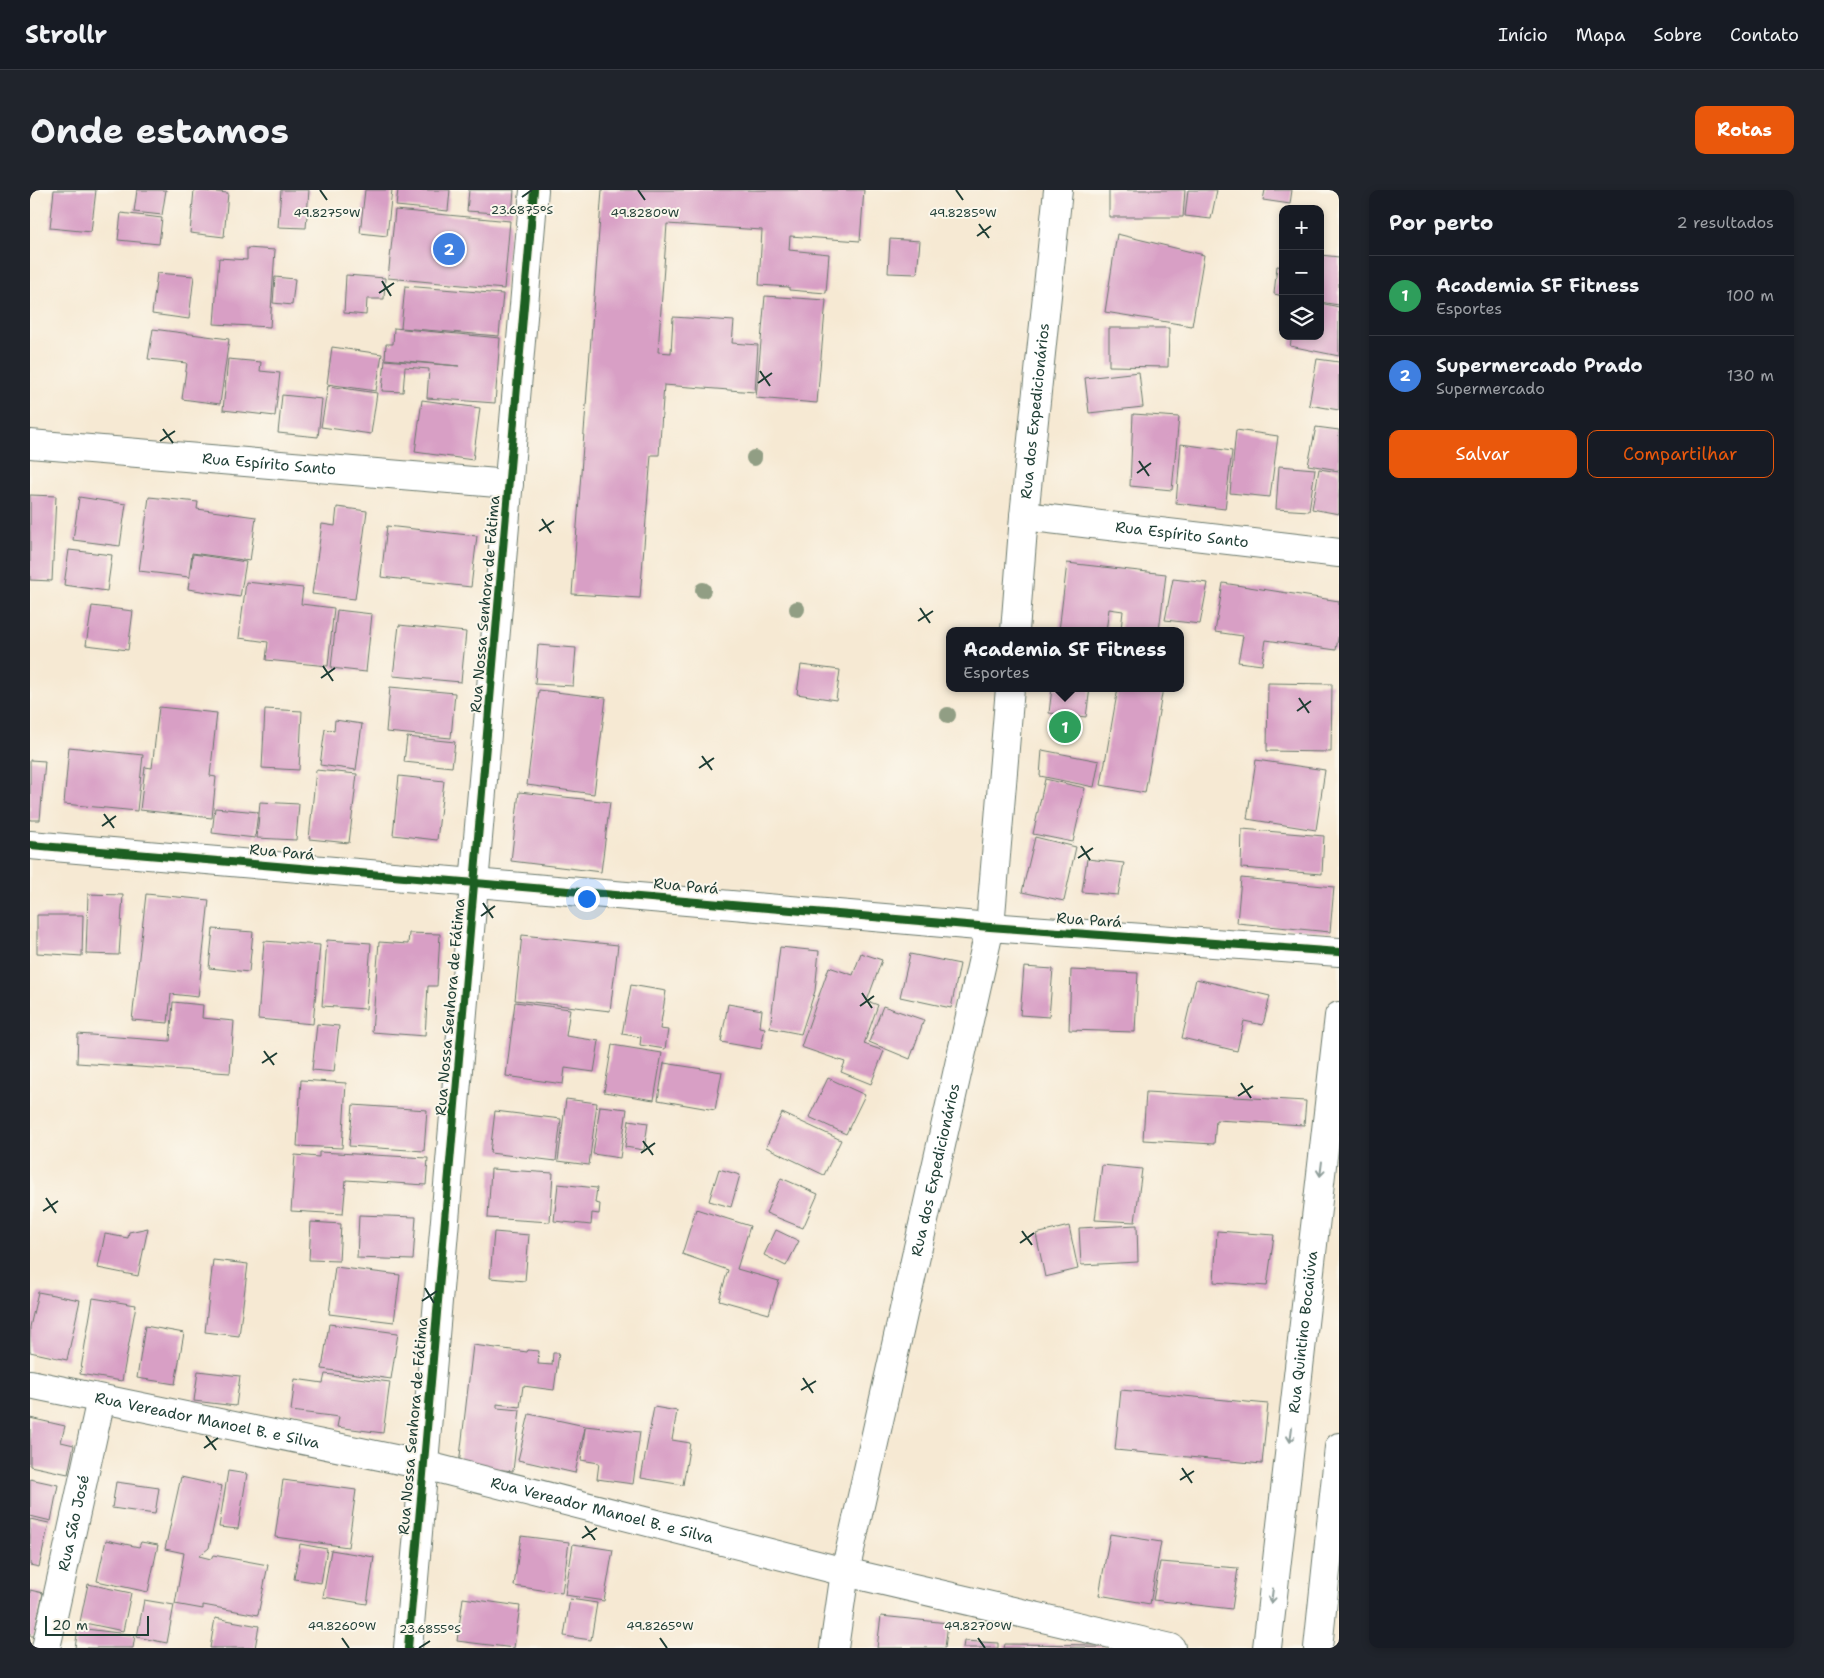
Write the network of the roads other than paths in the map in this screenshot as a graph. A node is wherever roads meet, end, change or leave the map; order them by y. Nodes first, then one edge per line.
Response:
1 (534, 190) edge
2 (1058, 190) edge
3 (30, 444) edge
4 (509, 484) junction
5 (1024, 516) junction
6 (1339, 553) edge
7 (1015, 627) edge
8 (1010, 692) edge
9 (30, 845) edge
10 (474, 882) junction
11 (990, 927) junction
12 (1339, 952) edge
13 (1339, 1016) edge
14 (30, 1384) edge
15 (101, 1399) junction
16 (1339, 1447) edge
17 (424, 1465) junction
18 (845, 1572) junction
19 (46, 1648) edge
20 (408, 1648) edge
21 (834, 1648) edge
22 (1171, 1648) edge
23 (1266, 1648) edge
24 (1318, 1648) edge

1 - 4 street, Rua Nossa Senhora de Fátima
2 - 5 street, Rua dos Expedicionários
3 - 4 street, Rua Espírito Santo
4 - 10 street, Rua Nossa Senhora de Fátima
5 - 6 street, Rua Espírito Santo
5 - 7 street, Rua dos Expedicionários
8 - 11 street, Rua dos Expedicionários
9 - 10 street, Rua Pará
10 - 11 street, Rua Pará
10 - 17 street, Rua Nossa Senhora de Fátima
11 - 12 street, Rua Pará
11 - 18 street, Rua dos Expedicionários
13 -> 23 street, Rua Quintino Bocaiúva
14 - 15 street, Rua Vereador Manoel B. e Silva
15 - 17 street, Rua Vereador Manoel B. e Silva
15 - 19 street, Rua São José
16 - 24 street
17 - 18 street, Rua Vereador Manoel B. e Silva
17 - 20 street, Rua Nossa Senhora de Fátima
18 - 21 street, Rua dos Expedicionários
18 - 22 street, Rua Vereador Manoel B. e Silva

